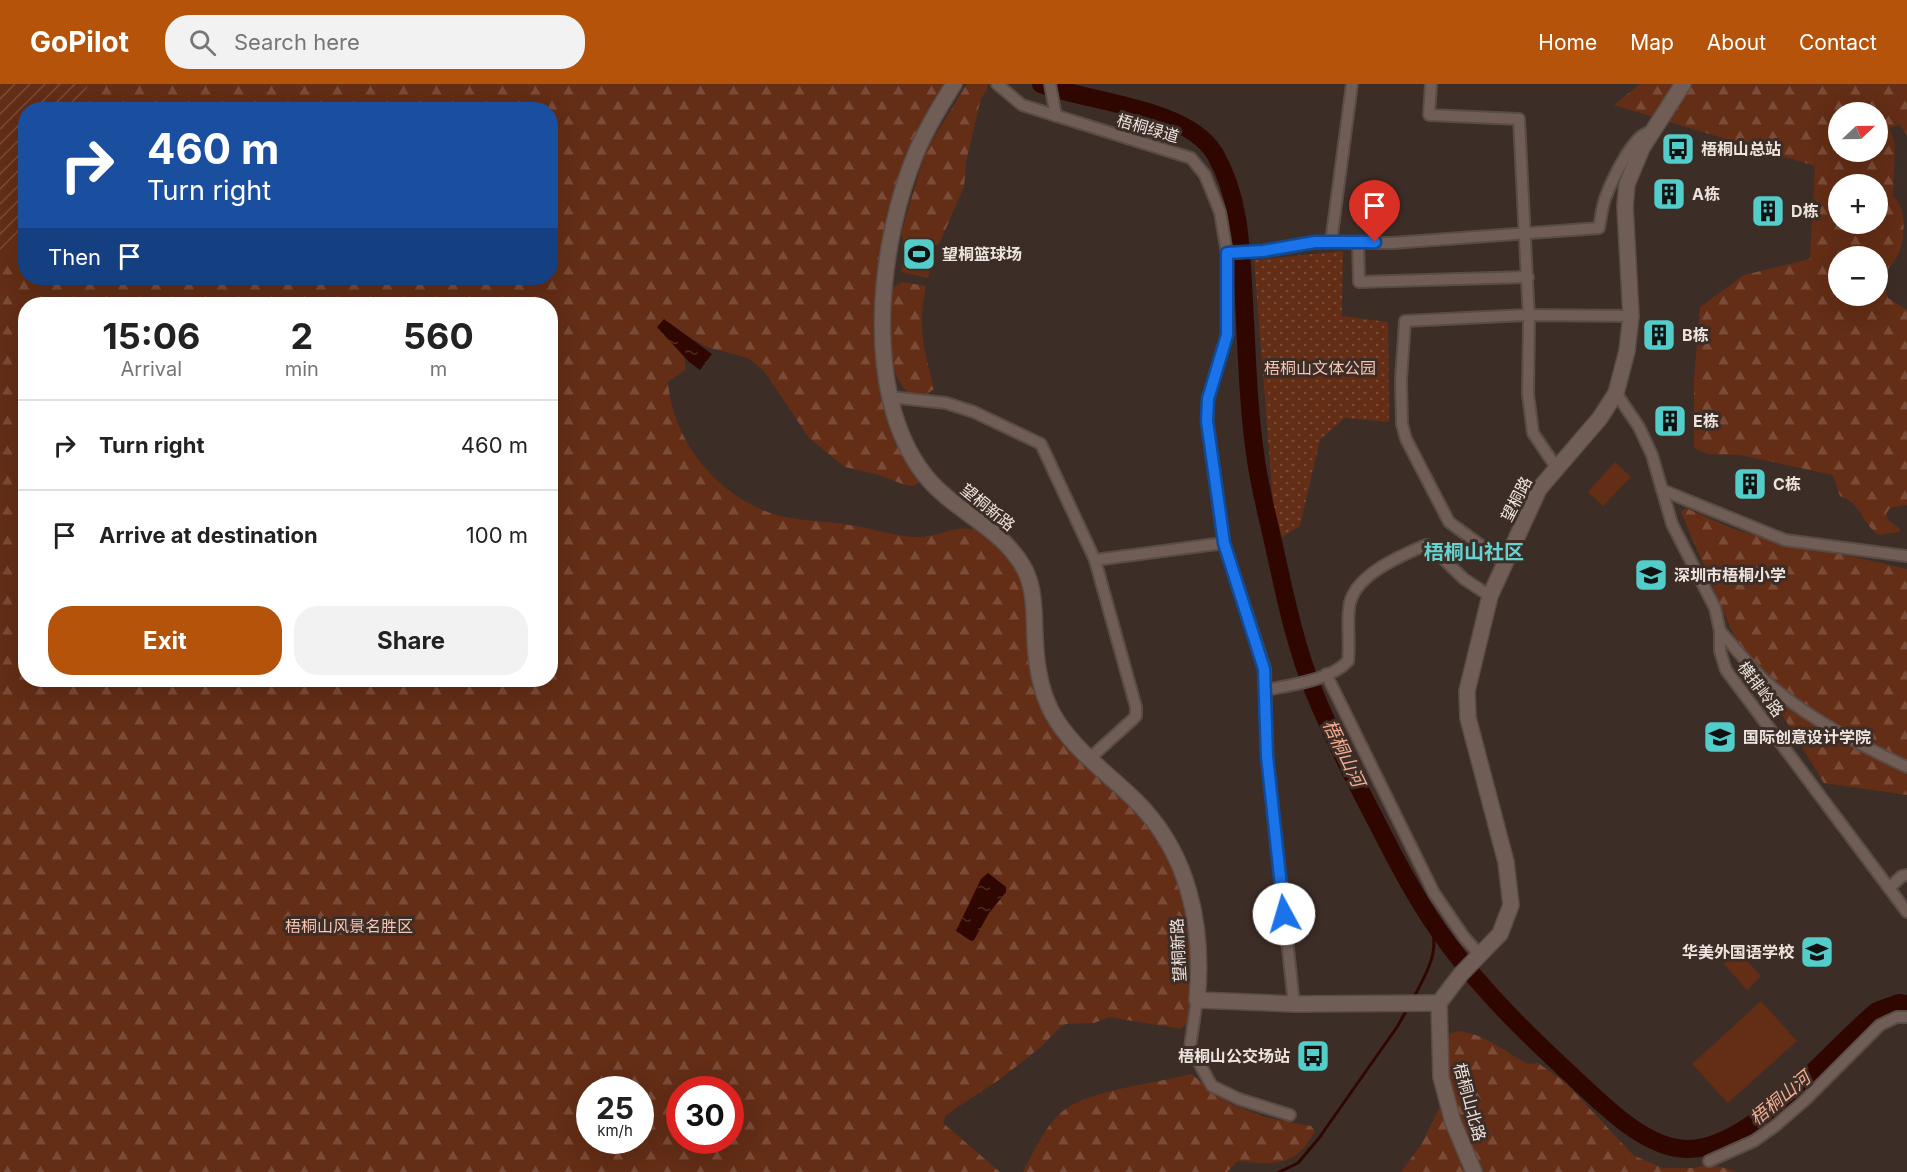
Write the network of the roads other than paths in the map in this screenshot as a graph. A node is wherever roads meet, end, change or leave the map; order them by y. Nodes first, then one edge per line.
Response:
1 (954, 84) edge
2 (997, 84) edge
3 (1050, 84) edge
4 (1352, 84) edge
5 (1431, 84) edge
6 (1683, 84) edge
7 (1055, 111) junction
8 (1652, 132) junction
9 (1526, 234) junction
10 (1331, 242) junction
11 (1358, 242) junction
12 (1230, 253) junction
13 (1528, 277) junction
14 (1529, 315) junction
15 (1631, 316) junction
16 (1616, 393) junction
17 (890, 397) junction
18 (1556, 467) junction
19 (1662, 490) junction
20 (1224, 543) junction
21 (1907, 556) edge
22 (1095, 560) junction
23 (1505, 563) junction
24 (1490, 596) junction
25 (1720, 631) junction
26 (1323, 675) junction
27 (1266, 690) junction
28 (1089, 759) junction
29 (1907, 767) edge
30 (1907, 875) edge
31 (1889, 888) junction
32 (1907, 912) edge
33 (1480, 955) junction
34 (1197, 1000) junction
35 (1433, 1003) junction
36 (1294, 1004) junction
37 (1907, 1017) edge
38 (1290, 1115) dead end
39 (1709, 1161) dead end
40 (1474, 1172) edge

1 - 17 street, 望桐新路
2 - 7 street, 梧桐绿道
3 - 7 street
4 - 10 street
5 - 9 street
6 - 8 street, 望桐路
7 - 12 street, 梧桐绿道
8 - 9 street
8 - 15 street, 望桐路
9 - 11 street
9 - 13 street
10 - 11 street
10 - 12 street
11 - 13 street
12 - 20 street, 梧桐绿道
13 - 14 street
14 - 15 street
14 - 18 street
14 - 23 street
15 - 16 street, 望桐路
16 - 18 street, 望桐路
16 - 19 street, 横排岭路
17 - 22 street
17 - 28 street, 望桐新路
18 - 23 street, 望桐路
19 - 21 street
19 - 25 street, 横排岭路
20 - 22 street
20 - 27 street, 梧桐绿道
22 - 28 street
23 - 24 street, 望桐路
24 - 26 street
24 - 33 street, 望桐路
25 - 29 street
25 - 31 street, 横排岭路
26 - 27 street
26 - 33 street
27 - 36 street, 梧桐绿道
28 - 34 street, 望桐新路
30 - 31 street
31 - 32 street, 横排岭路
33 - 35 street, 望桐路
34 - 36 street, 望桐新路
34 - 38 street, 望桐新路
35 - 36 street, 望桐新路
35 - 40 street, 梧桐山北路
37 - 39 street

